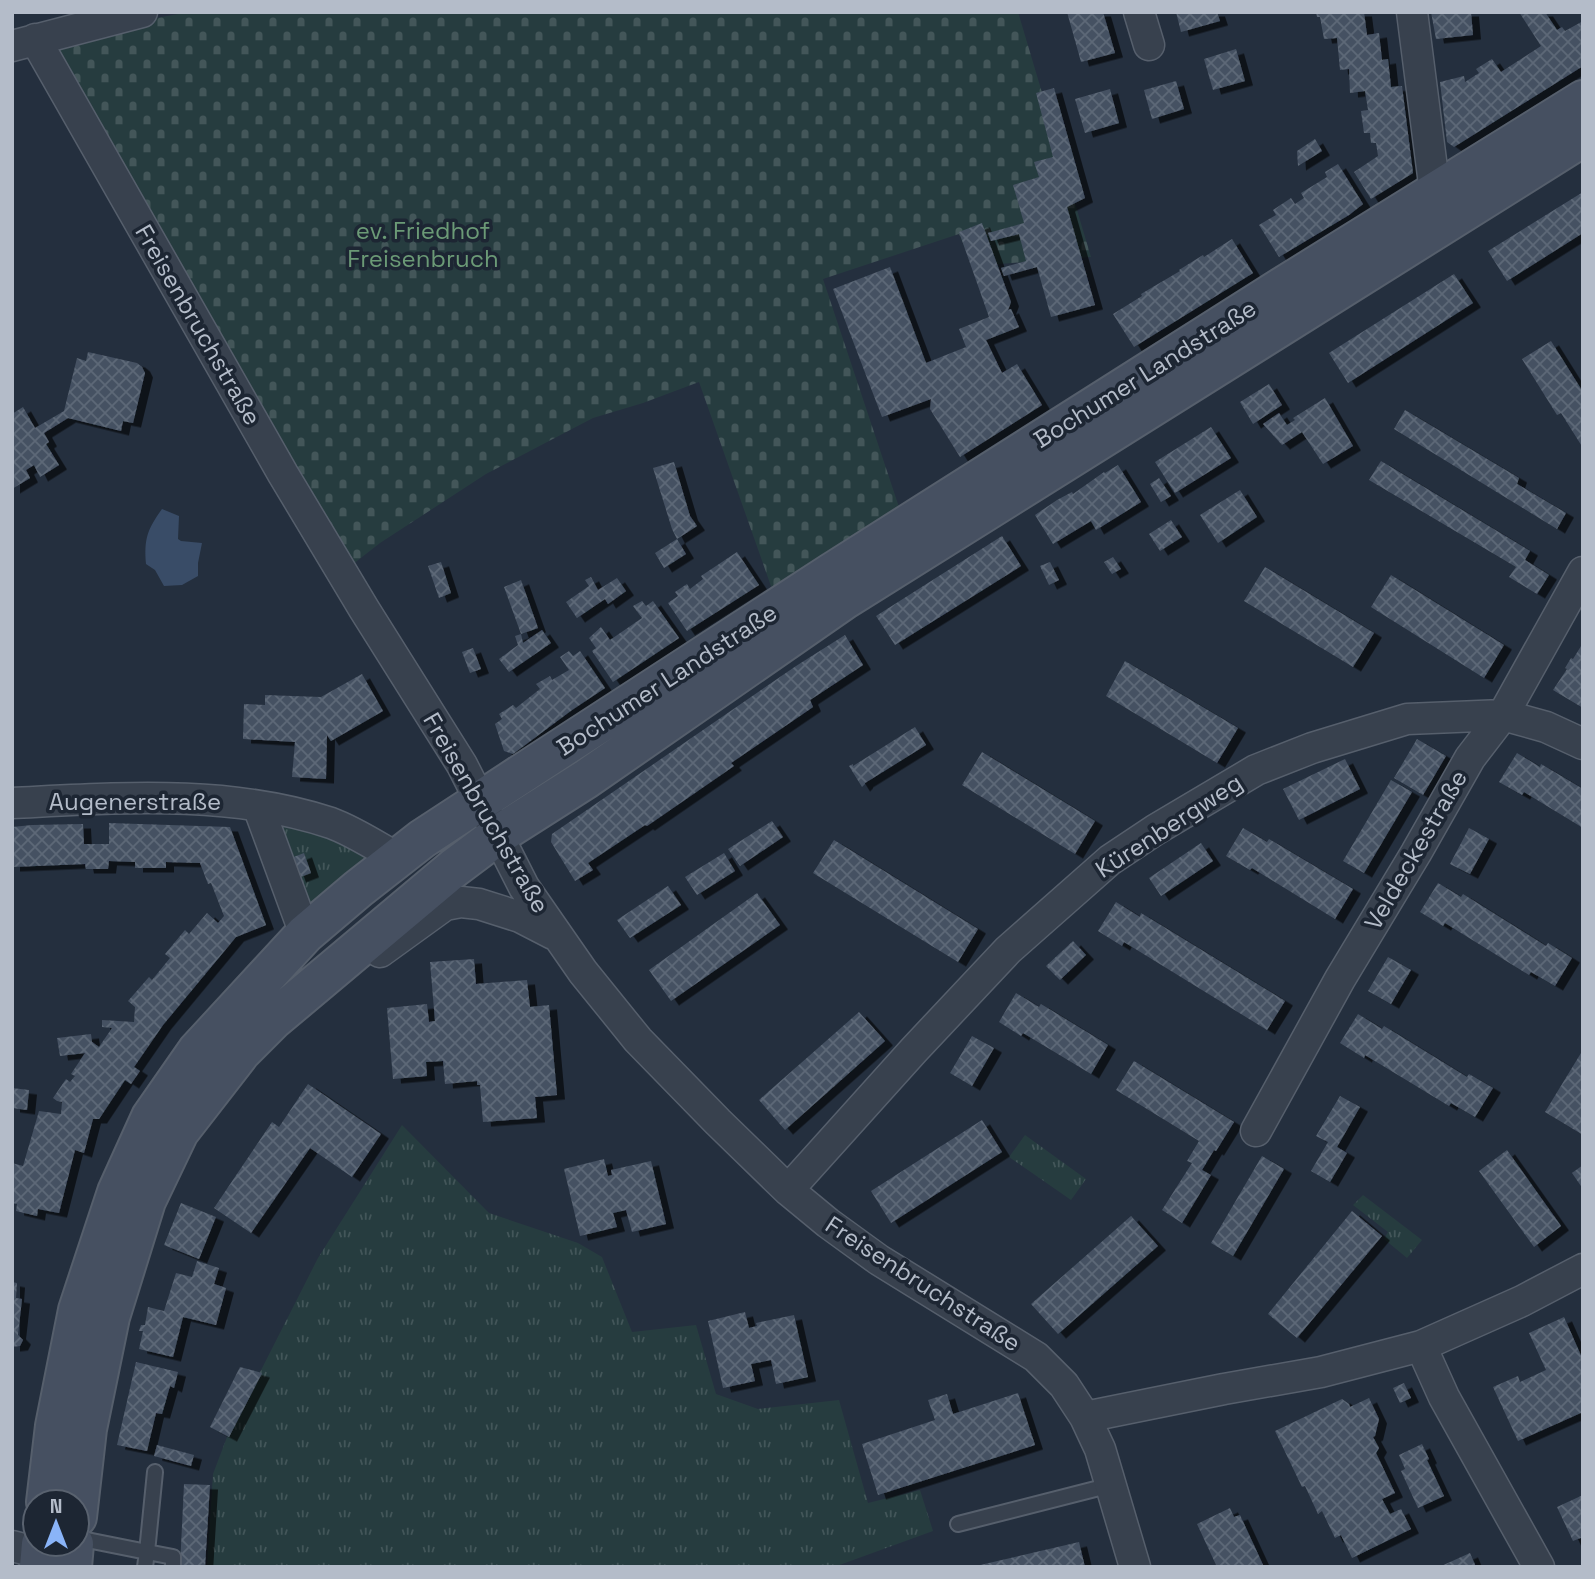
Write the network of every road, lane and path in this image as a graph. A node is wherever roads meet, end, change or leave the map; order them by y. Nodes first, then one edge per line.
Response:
1 (142, 12) edge
2 (1139, 12) edge
3 (1412, 12) edge
4 (24, 43) edge
5 (1149, 45) dead end
6 (1583, 100) edge
7 (1583, 137) edge
8 (1435, 192) junction
9 (1583, 572) edge
10 (1503, 715) junction
11 (1583, 744) edge
12 (481, 801) junction
13 (12, 803) edge
14 (258, 806) junction
15 (498, 835) junction
16 (397, 858) junction
17 (304, 934) junction
18 (560, 937) junction
19 (343, 961) junction
20 (1256, 1131) dead end
21 (788, 1190) junction
22 (1583, 1269) edge
23 (1421, 1346) junction
24 (1084, 1417) junction
25 (155, 1472) dead end
26 (1111, 1485) junction
27 (48, 1488) edge
28 (80, 1488) edge
29 (958, 1524) dead end
30 (91, 1555) edge
31 (146, 1559) edge
32 (173, 1567) edge
33 (1135, 1567) edge
34 (1539, 1567) edge

1 - 4 street
2 - 5 street
3 - 8 street
4 - 12 street, Freisenbruchstraße
6 - 8 main road, Bochumer Landstraße
7 - 15 main road, Bochumer Landstraße
8 - 12 main road, Bochumer Landstraße
9 - 10 street, Veldeckestraße
10 - 11 street, Kürenbergweg
10 - 20 street, Veldeckestraße
10 - 21 street, Kürenbergweg
12 - 15 street, Freisenbruchstraße
12 - 16 main road, Bochumer Landstraße
13 - 14 street, Augenerstraße
14 - 16 street, Augenerstraße
14 - 17 street
15 - 18 street, Freisenbruchstraße
15 - 19 main road, Bochumer Landstraße
16 - 17 main road, Bochumer Landstraße
17 - 27 main road, Bochumer Landstraße
18 - 19 street, Bochumer Landstraße
18 - 21 street, Freisenbruchstraße
19 - 28 main road, Bochumer Landstraße
21 - 24 street, Freisenbruchstraße
22 - 23 street
23 - 24 street
23 - 34 street
24 - 26 street, Freisenbruchstraße
25 - 31 lane
26 - 29 lane
26 - 33 street, Freisenbruchstraße
30 - 31 lane
31 - 32 lane

